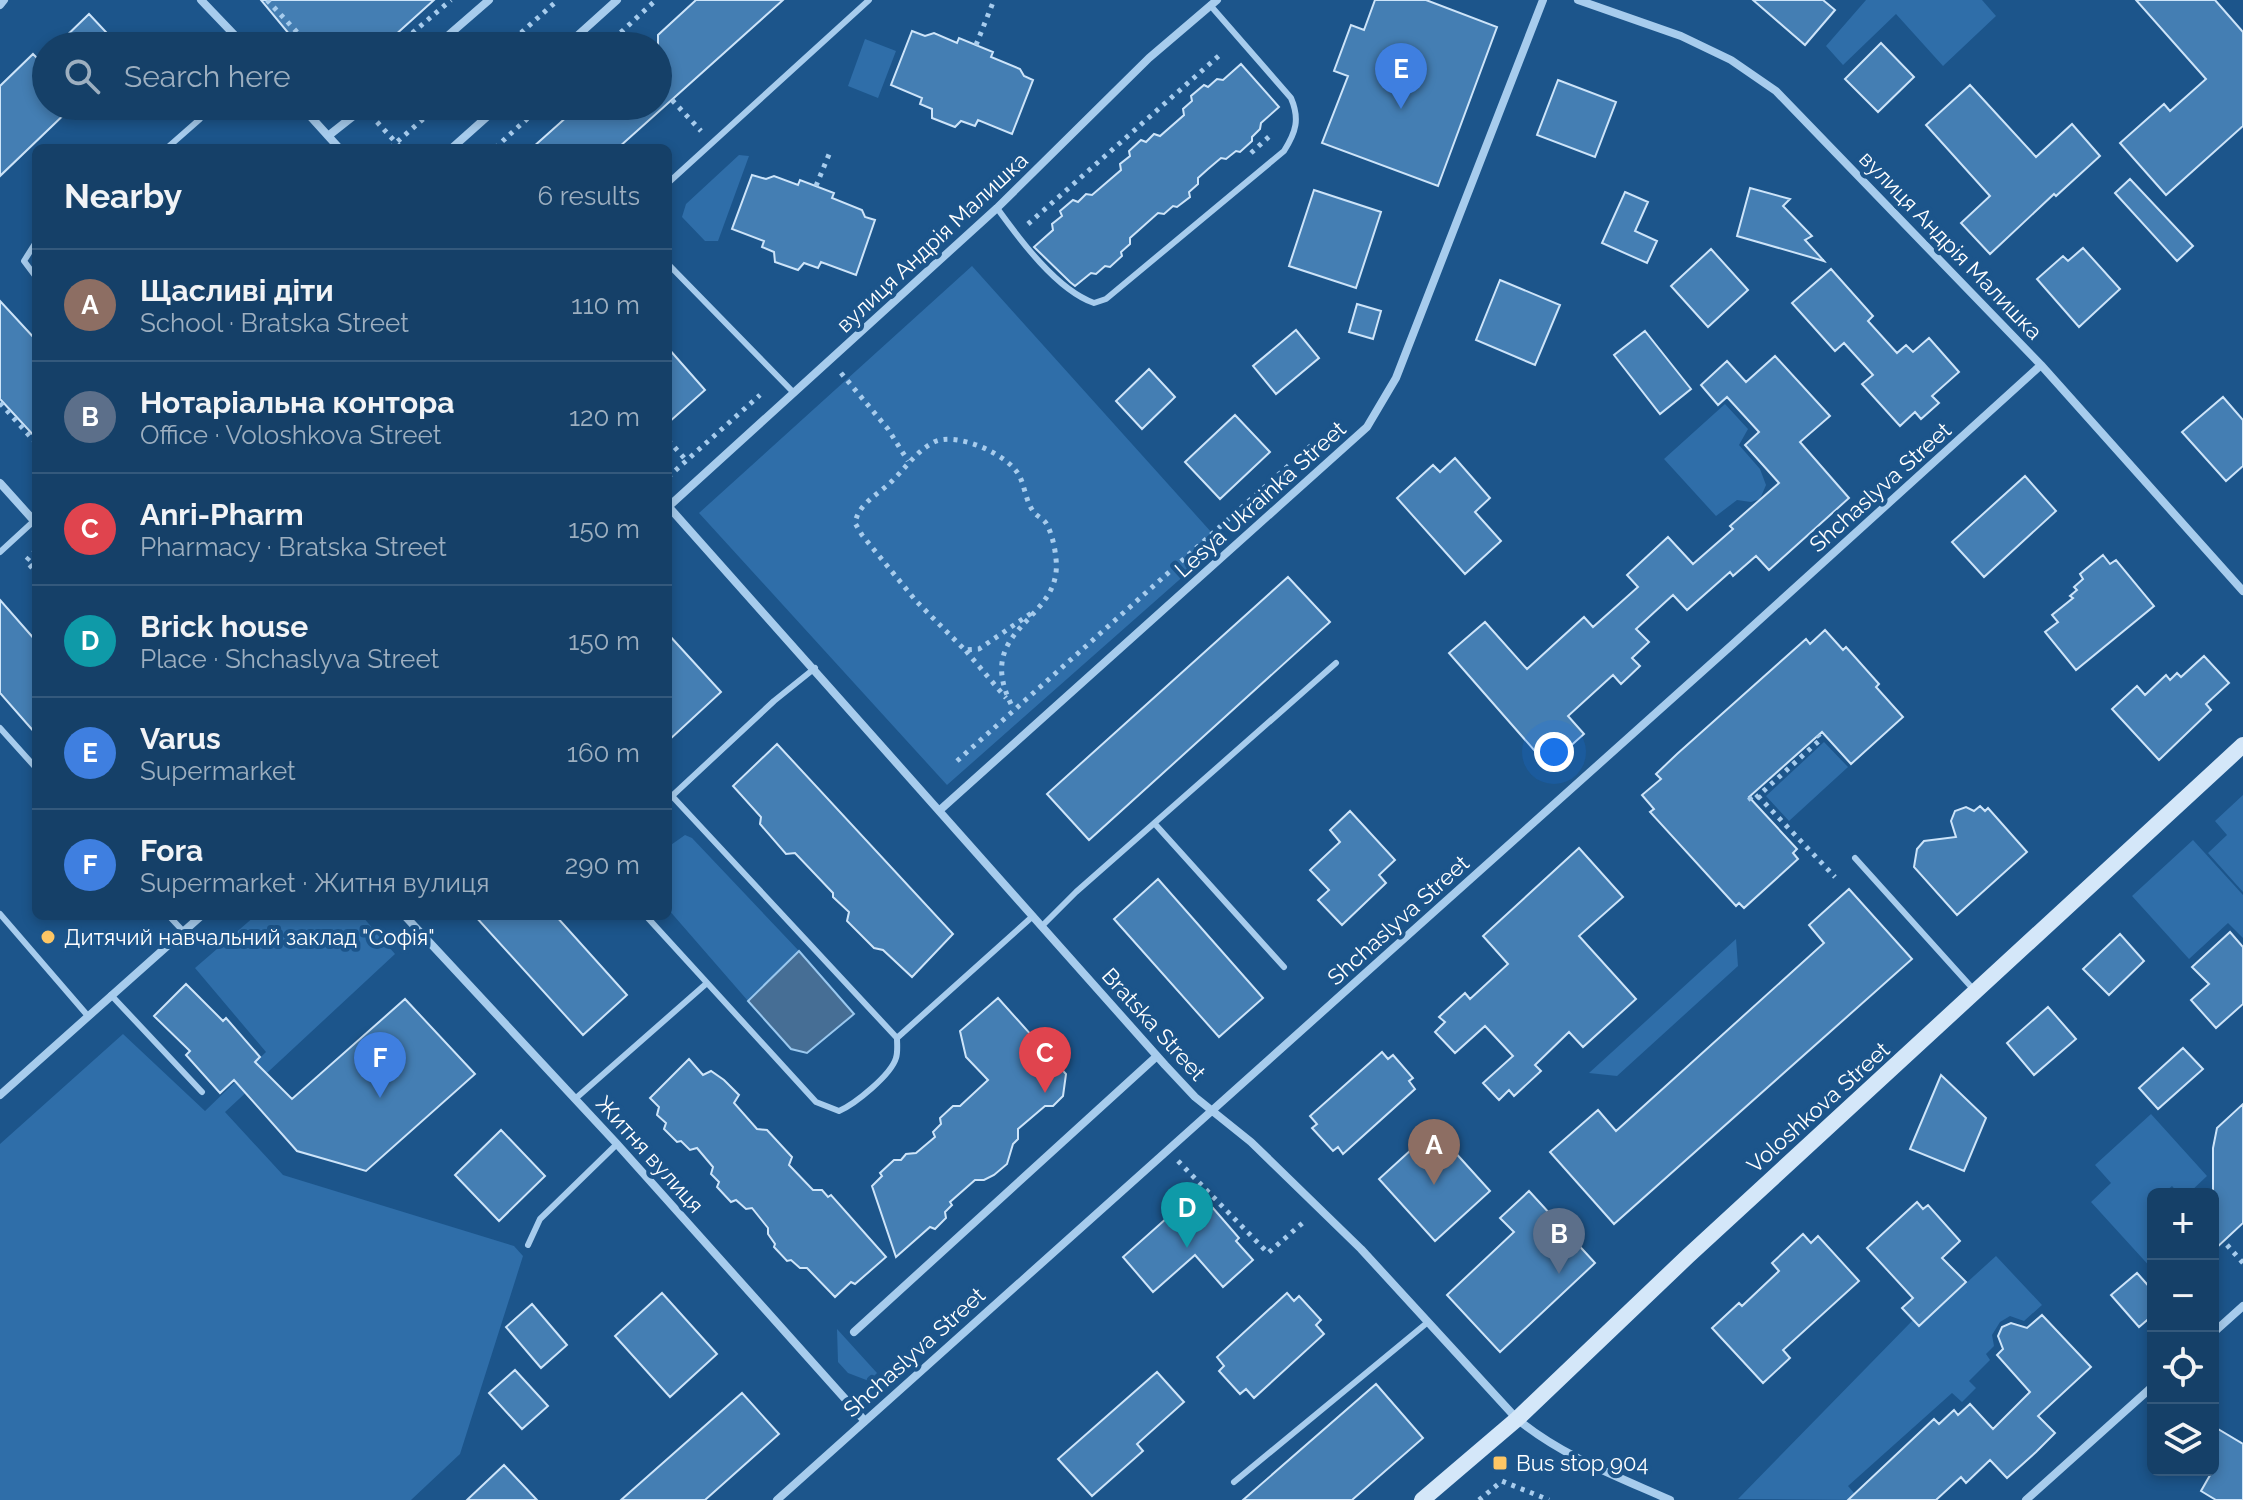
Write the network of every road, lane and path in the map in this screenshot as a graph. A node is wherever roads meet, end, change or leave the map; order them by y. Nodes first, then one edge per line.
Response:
1 (4, 0) edge
2 (201, 0) edge
3 (267, 0) edge
4 (451, 0) edge
5 (489, 0) edge
6 (558, 0) edge
7 (601, 0) edge
8 (617, 0) edge
9 (656, 0) edge
10 (869, 0) edge
11 (994, 0) edge
12 (1543, 0) edge
13 (1578, 0) edge
14 (1213, 2) edge
15 (0, 5) edge
16 (608, 9) junction
17 (232, 32) edge
18 (297, 32) edge
19 (413, 32) edge
20 (452, 32) edge
21 (522, 32) edge
22 (582, 32) edge
23 (621, 32) edge
24 (976, 45) dead end
25 (1222, 53) dead end
26 (672, 100) dead end
27 (199, 120) edge
28 (314, 120) edge
29 (348, 120) edge
30 (422, 120) edge
31 (483, 120) edge
32 (526, 120) edge
33 (377, 122) dead end
34 (1283, 124) dead end
35 (328, 136) junction
36 (712, 142) junction
37 (172, 144) edge
38 (335, 144) edge
39 (392, 144) edge
40 (395, 144) edge
41 (456, 144) edge
42 (499, 144) edge
43 (830, 152) dead end
44 (1241, 162) dead end
45 (672, 179) edge
46 (816, 186) dead end
47 (997, 208) junction
48 (1025, 226) dead end
49 (32, 248) edge
50 (672, 268) edge
51 (32, 272) edge
52 (2041, 365) junction
53 (835, 366) dead end
54 (794, 393) junction
55 (0, 403) edge
56 (32, 439) edge
57 (1314, 443) dead end
58 (672, 445) edge
59 (686, 461) dead end
60 (908, 461) junction
61 (0, 483) edge
62 (672, 502) edge
63 (672, 510) edge
64 (32, 518) edge
65 (32, 524) edge
66 (0, 552) edge
67 (2243, 591) edge
68 (1033, 612) junction
69 (965, 650) junction
70 (1336, 663) dead end
71 (815, 668) junction
72 (1013, 706) junction
73 (0, 728) edge
74 (1818, 735) dead end
75 (2243, 745) edge
76 (957, 761) dead end
77 (32, 764) edge
78 (672, 794) edge
79 (1758, 796) junction
80 (1749, 797) dead end
81 (672, 798) edge
82 (940, 810) junction
83 (1155, 824) junction
84 (1855, 858) dead end
85 (1835, 877) dead end
86 (0, 914) edge
87 (1033, 916) junction
88 (173, 920) edge
89 (196, 920) edge
90 (409, 920) edge
91 (650, 920) edge
92 (1042, 926) junction
93 (183, 931) junction
94 (1284, 967) dead end
95 (707, 983) junction
96 (1976, 993) junction
97 (111, 995) junction
98 (88, 1016) junction
99 (897, 1038) junction
100 (1157, 1056) junction
101 (202, 1092) dead end
102 (0, 1095) edge
103 (575, 1099) junction
104 (1212, 1109) junction
105 (617, 1144) junction
106 (1178, 1161) dead end
107 (1306, 1219) dead end
108 (528, 1245) dead end
109 (2227, 1245) dead end
110 (2243, 1263) edge
111 (2243, 1306) edge
112 (1428, 1322) junction
113 (854, 1332) dead end
114 (2214, 1332) edge
115 (2147, 1391) edge
116 (1517, 1419) junction
117 (864, 1420) junction
118 (1234, 1482) dead end
119 (777, 1500) edge
120 (1422, 1500) edge
121 (1479, 1500) edge
122 (1549, 1500) edge
123 (1670, 1500) edge
124 (2026, 1500) edge

1 - 15 street
2 - 17 street
3 - 18 path
4 - 19 path
5 - 20 street
6 - 21 path
7 - 16 lane
8 - 16 street
9 - 23 path
10 - 36 lane
11 - 24 path
12 - 82 street, Lesya Ukrainka Street
13 - 52 street, вулиця Андрія Малишка
14 - 47 street, вулиця Андрія Малишка
14 - 47 lane
16 - 22 street
25 - 48 path
26 - 36 path
27 - 37 lane
28 - 35 street
29 - 35 street
30 - 40 path
31 - 41 street
32 - 42 path
33 - 39 path
34 - 44 path
35 - 38 street
36 - 45 lane
43 - 46 path
47 - 54 street, вулиця Андрія Малишка
49 - 51 lane
50 - 54 lane
52 - 67 street, вулиця Андрія Малишка
52 - 104 street, Shchaslyva Street
53 - 60 path
54 - 62 street, вулиця Андрія Малишка
55 - 56 path
57 - 72 path
58 - 59 path
60 - 68 path
60 - 69 path
61 - 64 street
63 - 71 street, Bratska Street
65 - 66 lane
68 - 69 path
68 - 72 path
69 - 72 path
70 - 83 lane
71 - 78 lane
71 - 82 street, Bratska Street
72 - 76 path
73 - 77 lane
74 - 79 path
75 - 96 street, Voloshkova Street
79 - 80 path
79 - 85 path
81 - 99 lane
82 - 87 street, Bratska Street
83 - 92 lane
83 - 94 lane
84 - 96 lane
86 - 98 lane
87 - 92 street, Bratska Street
87 - 99 lane
88 - 93 lane
89 - 93 street
90 - 103 street, Житня вулиця
91 - 95 lane
92 - 100 street, Bratska Street
93 - 97 street
95 - 99 lane
95 - 103 lane
96 - 116 street, Voloshkova Street
97 - 98 street
97 - 101 lane
98 - 102 street
100 - 104 street, Bratska Street
100 - 113 street
103 - 105 street, Житня вулиця
104 - 112 street, Bratska Street
104 - 117 street, Shchaslyva Street
105 - 108 lane
105 - 117 street, Житня вулиця
106 - 107 path
109 - 110 path
111 - 114 street
112 - 116 street, Bratska Street
112 - 118 lane
115 - 124 street
116 - 120 street, Voloshkova Street
116 - 123 street, Bratska Street
117 - 119 street, Shchaslyva Street
121 - 122 path

